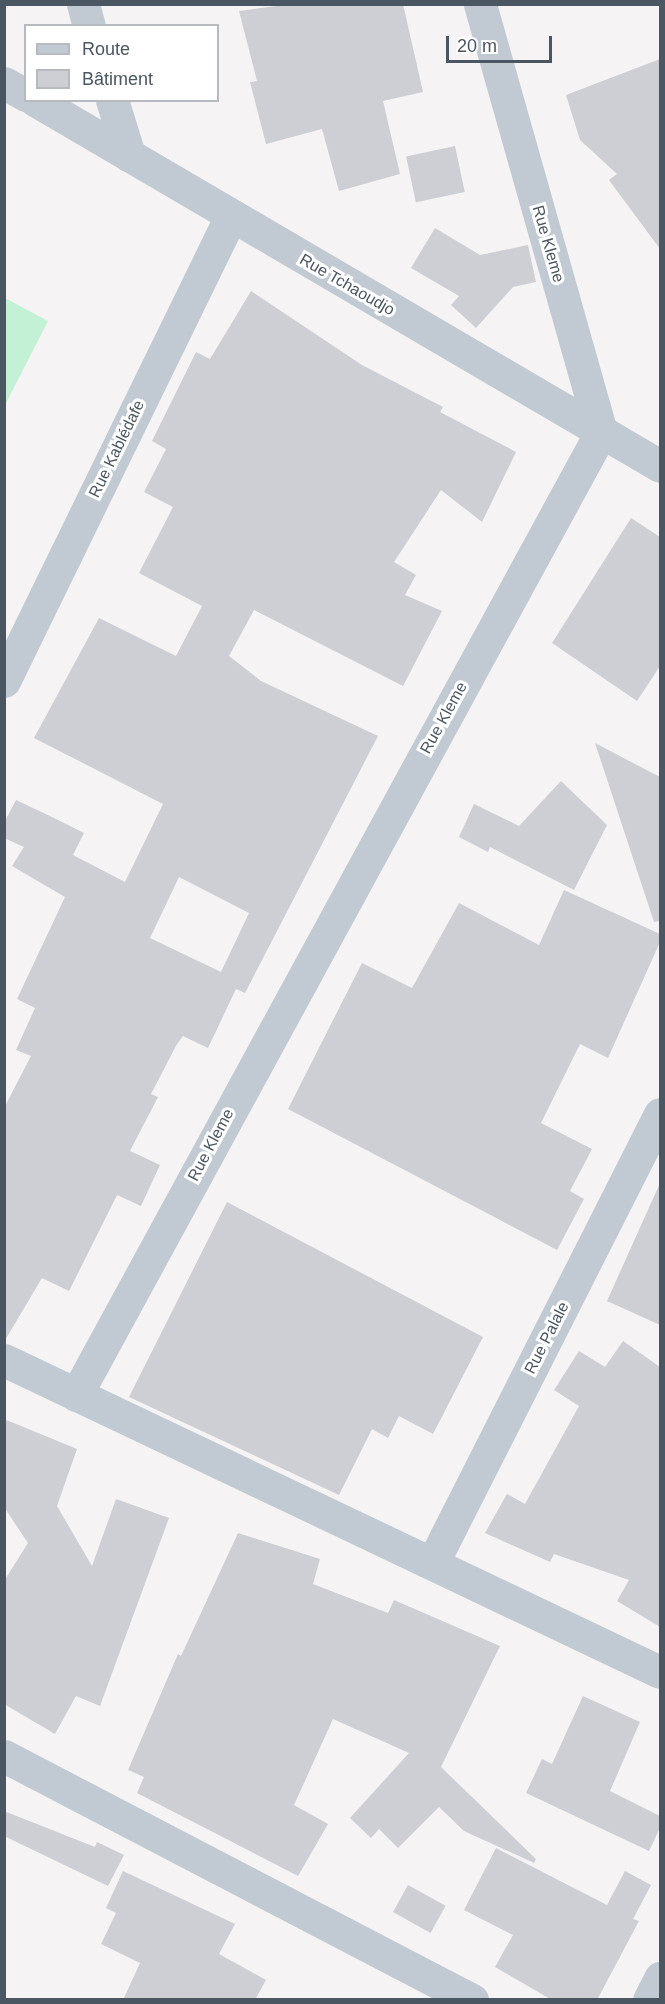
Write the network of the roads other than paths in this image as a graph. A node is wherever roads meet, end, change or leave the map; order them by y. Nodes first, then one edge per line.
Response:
1 (83, 4) edge
2 (480, 4) edge
3 (88, 24) edge
4 (4, 83) edge
5 (24, 94) edge
6 (38, 102) edge
7 (113, 102) edge
8 (129, 155) junction
9 (230, 218) junction
10 (601, 432) junction
11 (660, 466) edge
12 (4, 681) edge
13 (660, 1114) edge
14 (4, 1360) edge
15 (76, 1395) junction
16 (433, 1563) junction
17 (660, 1672) edge
18 (4, 1756) edge
19 (660, 1978) edge
20 (472, 2000) edge
21 (649, 2000) edge

1 - 3 street
2 - 10 street, Rue Kleme
4 - 5 street
6 - 8 street, Rue Tchaoudjo
7 - 8 street
8 - 9 street, Rue Tchaoudjo
9 - 10 street, Rue Tchaoudjo
9 - 12 street, Rue Kablédafe
10 - 11 street, Rue Tchaoudjo
10 - 15 street, Rue Kleme
13 - 16 street, Rue Palale
14 - 15 street
15 - 16 street
16 - 17 street
18 - 20 street
19 - 21 street

